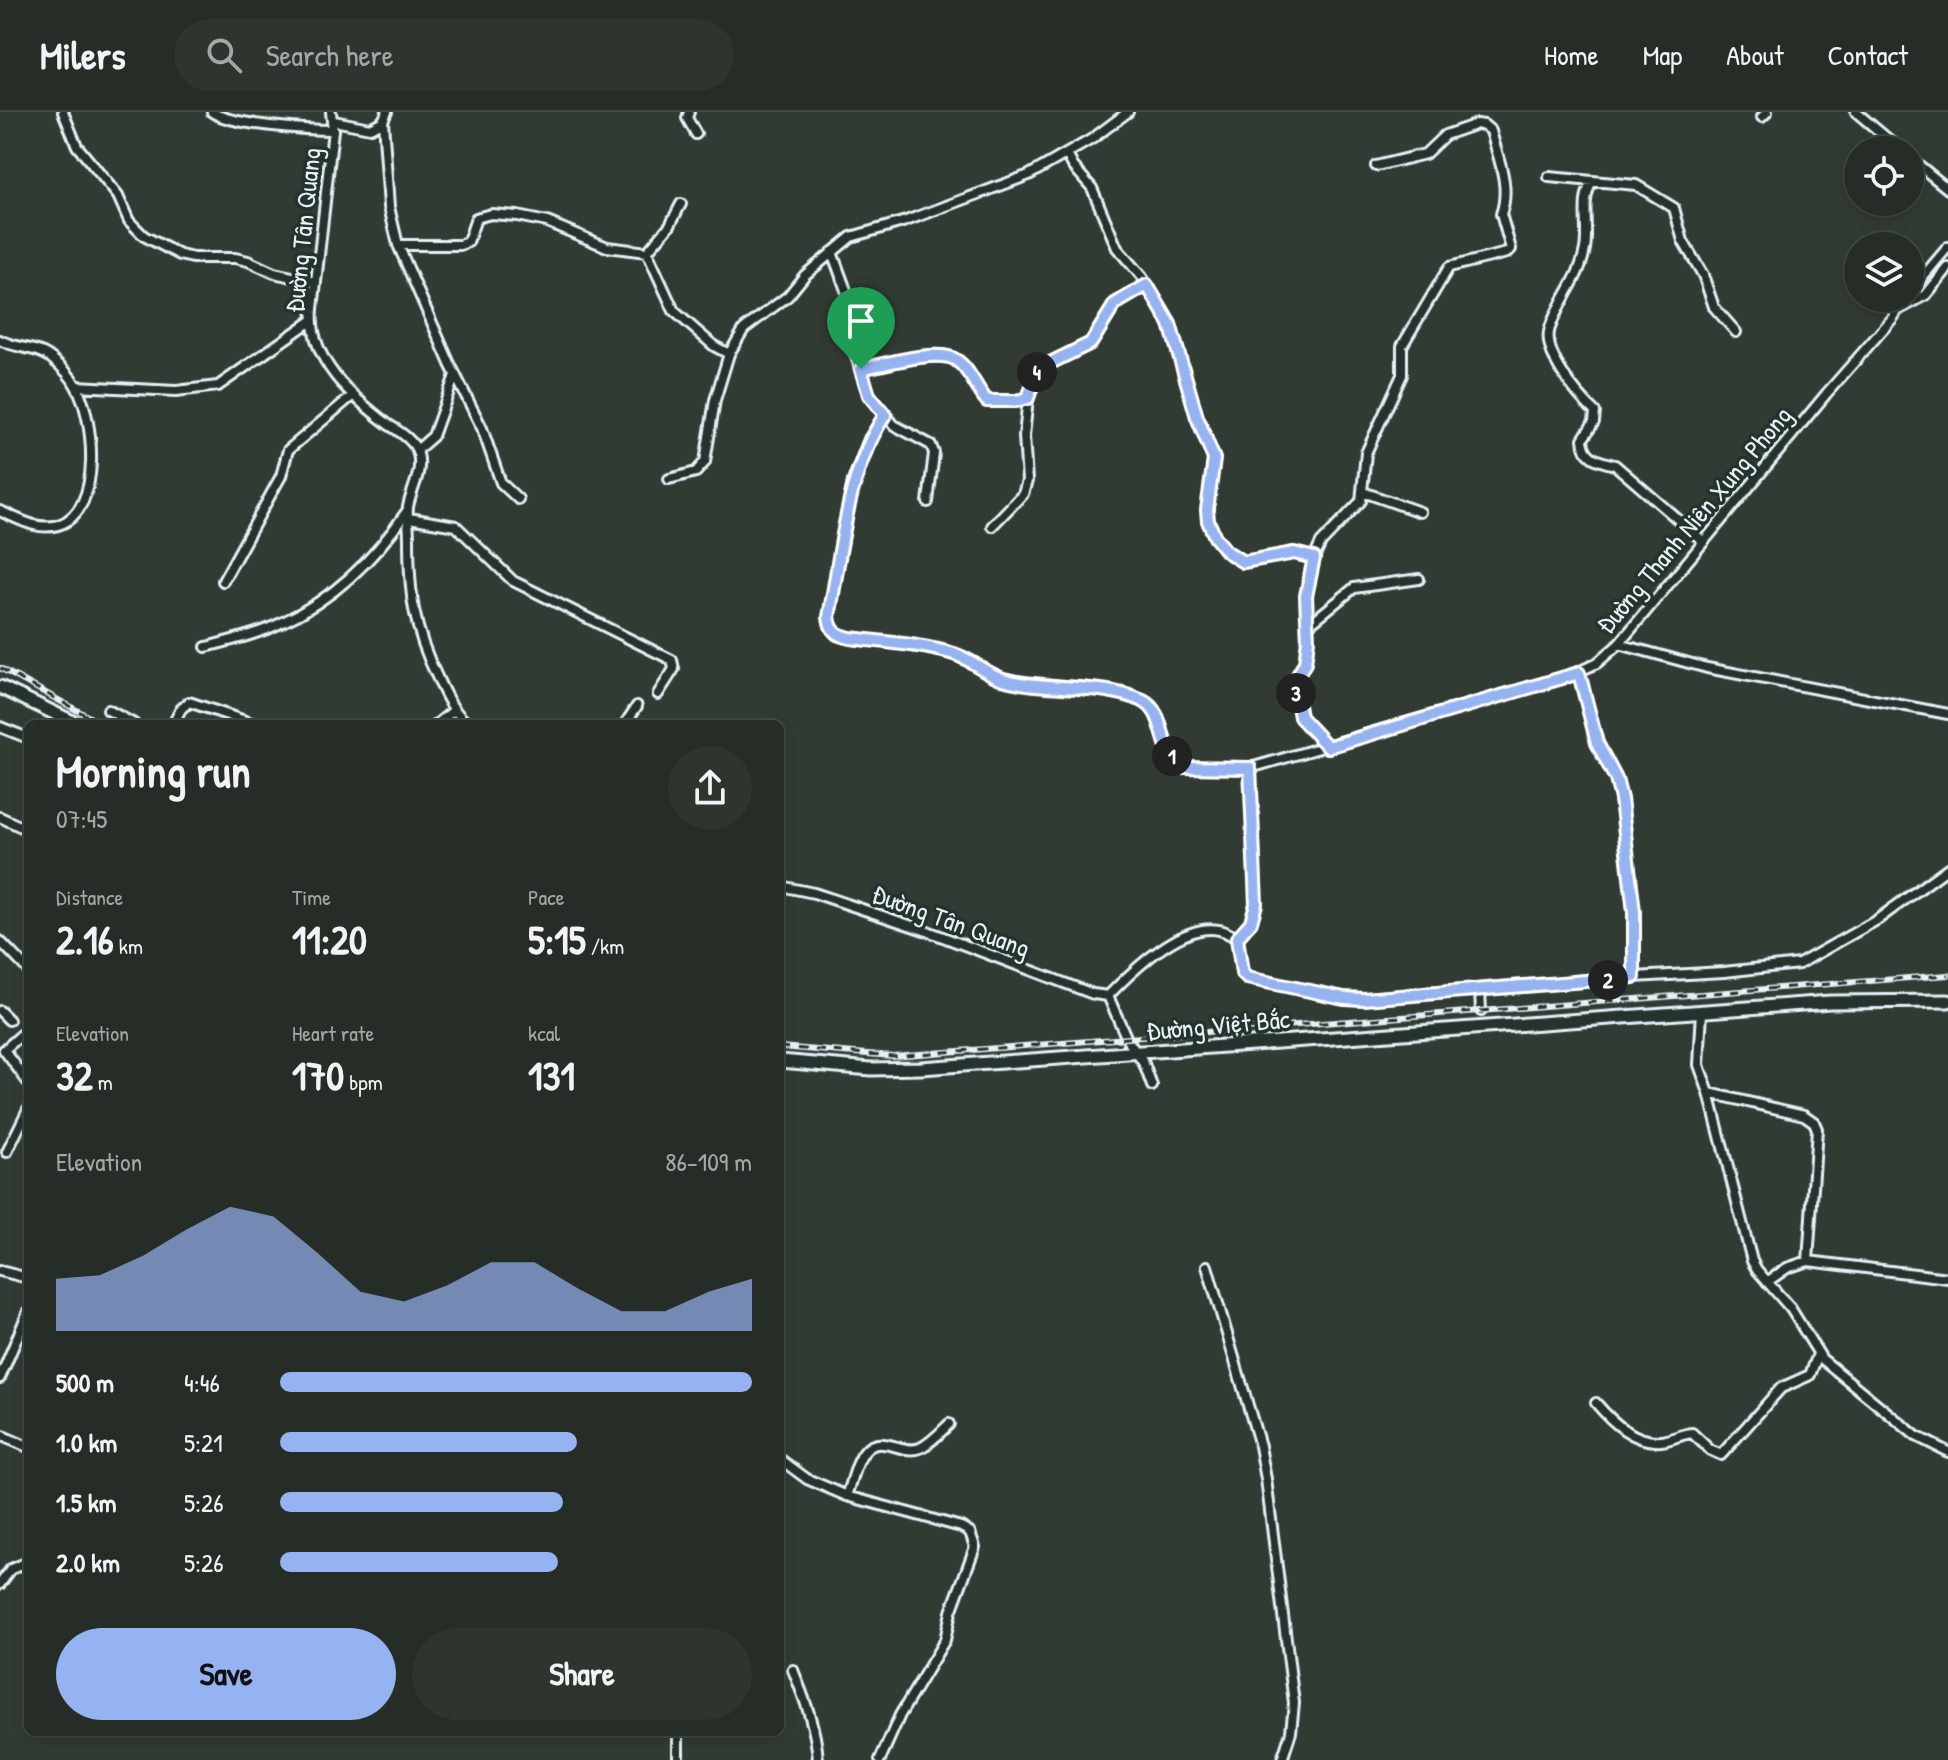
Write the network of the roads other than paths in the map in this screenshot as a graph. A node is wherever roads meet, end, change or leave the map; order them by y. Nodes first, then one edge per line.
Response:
1 (63, 112) edge
2 (212, 112) edge
3 (689, 112) edge
4 (1128, 112) edge
5 (1474, 112) edge
6 (1856, 112) edge
7 (385, 117) edge
8 (333, 121) edge
9 (1477, 124) junction
10 (696, 134) dead end
11 (1884, 136) edge
12 (1067, 154) junction
13 (1376, 166) dead end
14 (1924, 169) edge
15 (1549, 177) dead end
16 (1592, 182) junction
17 (1948, 189) edge
18 (681, 204) dead end
19 (398, 245) junction
20 (1948, 247) edge
21 (647, 252) junction
22 (832, 252) junction
23 (1948, 268) edge
24 (1924, 275) edge
25 (315, 282) junction
26 (1147, 285) junction
27 (1924, 296) edge
28 (1896, 312) edge
29 (311, 321) junction
30 (1736, 332) dead end
31 (0, 340) edge
32 (729, 354) junction
33 (861, 369) junction
34 (455, 375) junction
35 (76, 386) junction
36 (352, 396) junction
37 (1028, 398) junction
38 (885, 415) junction
39 (417, 450) junction
40 (669, 479) dead end
41 (1363, 492) junction
42 (518, 499) dead end
43 (928, 502) dead end
44 (0, 511) edge
45 (1420, 512) dead end
46 (408, 514) junction
47 (992, 526) dead end
48 (1704, 542) junction
49 (1314, 558) junction
50 (1419, 579) dead end
51 (223, 581) dead end
52 (1307, 626) junction
53 (1619, 644) junction
54 (206, 647) dead end
55 (1579, 673) junction
56 (0, 687) edge
57 (658, 694) dead end
58 (637, 706) dead end
59 (108, 710) dead end
60 (453, 711) junction
61 (1948, 714) edge
62 (69, 720) edge
63 (127, 720) edge
64 (175, 720) edge
65 (242, 720) edge
66 (442, 720) edge
67 (463, 720) edge
68 (628, 720) edge
69 (0, 727) edge
70 (24, 736) edge
71 (1328, 747) junction
72 (1250, 768) junction
73 (0, 817) edge
74 (24, 828) edge
75 (1948, 868) edge
76 (784, 887) edge
77 (1237, 938) junction
78 (0, 941) edge
79 (24, 966) edge
80 (1634, 977) junction
81 (1480, 991) junction
82 (1108, 996) junction
83 (1948, 1001) edge
84 (0, 1011) edge
85 (1481, 1011) dead end
86 (1702, 1011) junction
87 (9, 1020) dead end
88 (24, 1032) edge
89 (1137, 1053) junction
90 (784, 1061) edge
91 (24, 1077) edge
92 (1152, 1086) dead end
93 (1709, 1093) junction
94 (24, 1117) edge
95 (7, 1152) dead end
96 (1808, 1261) junction
97 (1207, 1266) dead end
98 (0, 1271) edge
99 (24, 1277) edge
100 (1948, 1278) edge
101 (1767, 1282) junction
102 (24, 1321) edge
103 (1818, 1354) junction
104 (0, 1378) edge
105 (1596, 1403) dead end
106 (949, 1424) dead end
107 (0, 1435) edge
108 (24, 1445) edge
109 (1948, 1452) edge
110 (784, 1462) edge
111 (847, 1496) junction
112 (24, 1564) edge
113 (0, 1584) edge
114 (793, 1670) dead end
115 (678, 1736) edge
116 (678, 1760) edge
117 (818, 1760) edge
118 (880, 1760) edge
119 (1282, 1760) edge

1 - 25 street
2 - 8 street
3 - 10 street
4 - 12 street
5 - 9 street
6 - 11 street
7 - 8 street
7 - 19 street
8 - 25 street, Đường Tân Quang
9 - 13 street
9 - 41 street
12 - 22 street
12 - 26 street
14 - 17 street
15 - 16 street
16 - 30 street
16 - 48 street
18 - 21 street
19 - 21 street
19 - 34 street
20 - 24 street
21 - 32 street
22 - 32 street
22 - 33 street
23 - 27 street, Đường Thanh Niên Xung Phong
25 - 29 street, Đường Tân Quang
26 - 37 street
26 - 49 street
28 - 48 street, Đường Thanh Niên Xung Phong
29 - 35 street
29 - 36 street, Đường Tân Quang
31 - 35 street
32 - 40 street
33 - 37 street
33 - 38 street
34 - 39 street
34 - 42 street
35 - 44 street
36 - 39 street, Đường Tân Quang
36 - 51 street
37 - 47 street
38 - 43 street
38 - 72 street, Đường Thanh Niên Xung Phong
39 - 46 street
41 - 45 street
41 - 49 street
46 - 54 street
46 - 57 street
46 - 60 street
48 - 53 street, Đường Thanh Niên Xung Phong
49 - 52 street
50 - 52 street
52 - 71 street
53 - 55 street, Đường Thanh Niên Xung Phong
53 - 61 street
55 - 71 street, Đường Thanh Niên Xung Phong
55 - 80 street
56 - 62 main road
58 - 68 street
59 - 63 street
60 - 66 street
60 - 67 street
64 - 65 street
69 - 70 street
71 - 72 street, Đường Thanh Niên Xung Phong
72 - 77 street
73 - 74 street
75 - 80 street
76 - 82 street, Đường Tân Quang
77 - 81 street
77 - 82 street
78 - 79 street
80 - 81 street
81 - 85 street
82 - 89 street
83 - 86 main road, Đường Việt Bắc
84 - 87 street
86 - 89 main road, Đường Việt Bắc
86 - 93 street
88 - 91 street
89 - 90 main road, Đường Việt Bắc
89 - 92 street
93 - 96 street
93 - 101 street
94 - 95 street
96 - 100 street
96 - 101 street
97 - 119 street
98 - 99 street
101 - 103 street
102 - 104 street
103 - 105 street
103 - 109 street
106 - 111 street
107 - 108 street
110 - 111 street
111 - 118 street
112 - 113 street
114 - 117 street
115 - 116 street

